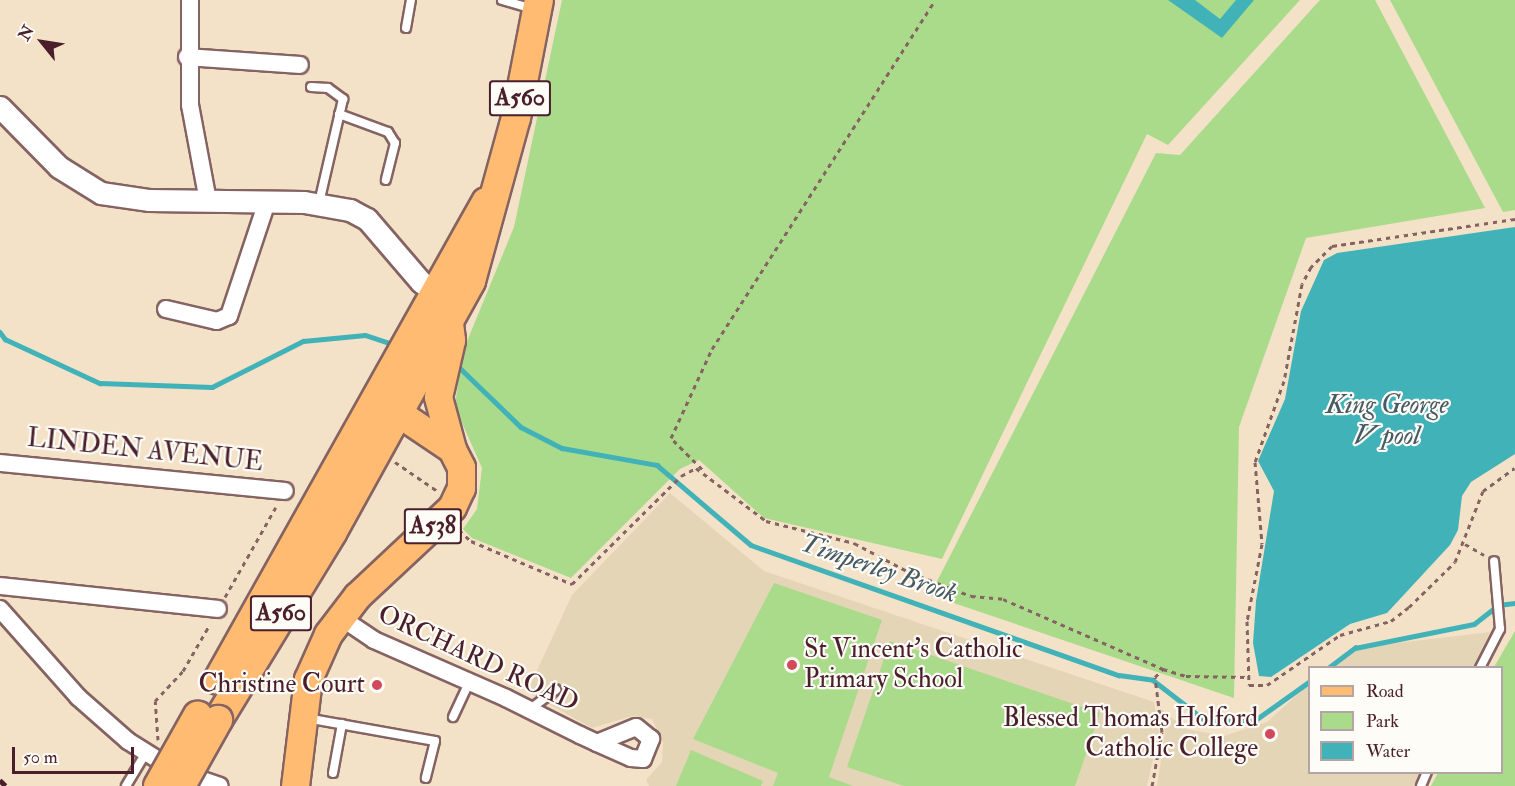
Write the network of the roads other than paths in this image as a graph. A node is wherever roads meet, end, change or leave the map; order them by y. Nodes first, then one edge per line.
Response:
1 (190, 0) edge
2 (411, 0) edge
3 (502, 0) edge
4 (538, 5) edge
5 (406, 28) dead end
6 (187, 57) junction
7 (300, 66) dead end
8 (311, 87) dead end
9 (0, 108) edge
10 (339, 114) junction
11 (386, 180) dead end
12 (208, 201) junction
13 (267, 202) junction
14 (319, 203) junction
15 (447, 308) junction
16 (165, 309) dead end
17 (376, 398) junction
18 (400, 413) junction
19 (452, 449) junction
20 (0, 463) edge
21 (285, 491) road end
22 (1494, 561) road end
23 (0, 586) edge
24 (0, 609) edge
25 (218, 609) road end
26 (340, 617) junction
27 (1481, 666) edge
28 (469, 682) junction
29 (556, 690) dead end
30 (529, 710) junction
31 (453, 717) dead end
32 (208, 718) junction
33 (300, 718) junction
34 (342, 724) junction
35 (597, 743) dead end
36 (146, 753) junction
37 (333, 773) dead end
38 (426, 778) dead end
39 (191, 783) edge
40 (126, 786) edge
41 (295, 786) edge

1 - 6 street
2 - 5 lane
3 - 4 lane
4 - 15 highway, A560
6 - 7 street
6 - 12 street
8 - 10 lane
9 - 12 street
10 - 11 lane
10 - 14 lane
12 - 13 street
13 - 14 street
13 - 16 street
14 - 15 street
15 - 17 highway, A560
15 - 18 highway, A560
15 - 19 main road
17 - 18 main road
17 - 32 highway, A560
18 - 19 main road
18 - 32 highway, A560
19 - 26 main road, A538
20 - 21 street, LINDEN AVENUE
22 - 27 lane
23 - 25 street
24 - 36 street
26 - 28 street, ORCHARD ROAD
26 - 33 main road, A538
28 - 30 street, ORCHARD ROAD
28 - 31 lane
29 - 30 lane
30 - 35 street, ORCHARD ROAD
32 - 39 highway, A560, bridge
33 - 34 lane
33 - 41 main road, A538
34 - 37 lane
34 - 38 lane
36 - 39 street
36 - 40 lane

